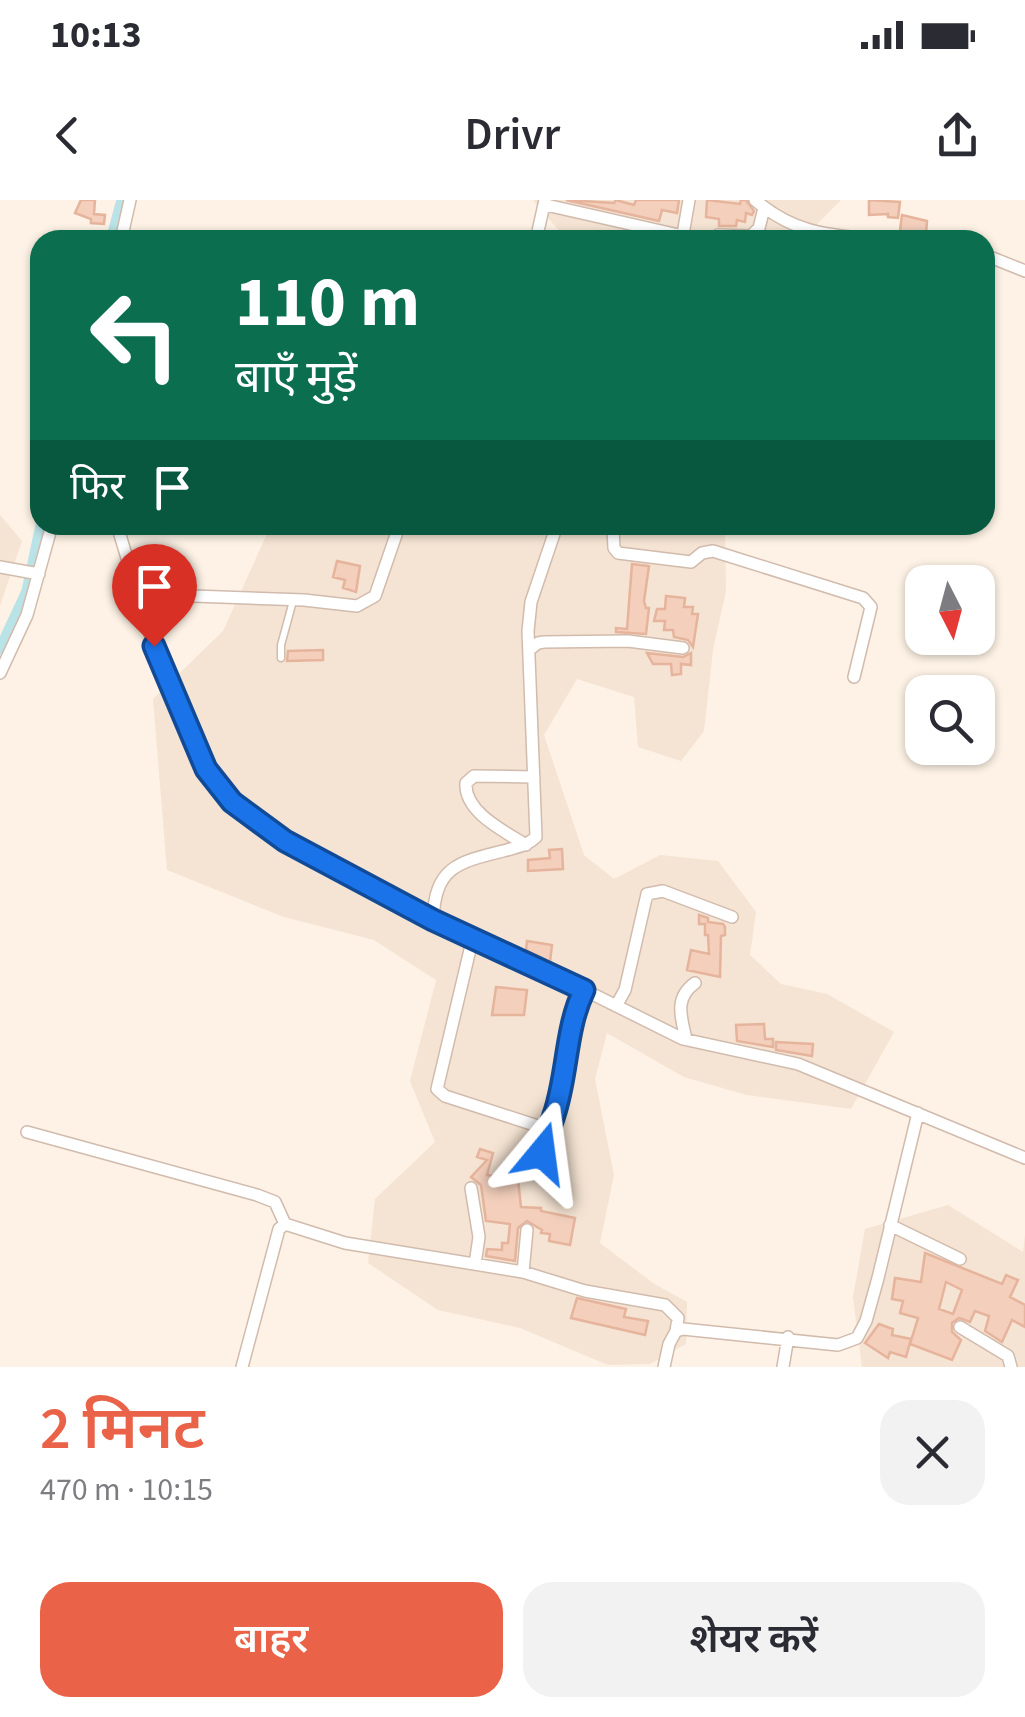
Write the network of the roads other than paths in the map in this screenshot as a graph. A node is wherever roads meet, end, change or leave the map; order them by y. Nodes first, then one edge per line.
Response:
1 (130, 200) edge
2 (689, 200) edge
3 (545, 202) edge
4 (759, 204) edge
5 (123, 230) edge
6 (538, 230) edge
7 (652, 230) edge
8 (684, 230) edge
9 (758, 230) edge
10 (805, 230) edge
11 (995, 258) edge
12 (1025, 271) edge
13 (48, 535) edge
14 (120, 535) edge
15 (396, 535) edge
16 (554, 535) edge
17 (614, 535) edge
18 (0, 567) edge
19 (32, 572) junction
20 (138, 594) junction
21 (294, 600) junction
22 (683, 648) dead end
23 (529, 650) junction
24 (281, 658) dead end
25 (0, 674) edge
26 (854, 677) dead end
27 (534, 777) junction
28 (526, 845) junction
29 (732, 917) dead end
30 (433, 920) junction
31 (473, 937) junction
32 (694, 983) dead end
33 (581, 995) junction
34 (616, 1006) junction
35 (686, 1040) junction
36 (916, 1119) junction
37 (547, 1129) junction
38 (27, 1132) dead end
39 (542, 1153) dead end
40 (1025, 1158) edge
41 (471, 1188) dead end
42 (285, 1224) junction
43 (890, 1225) junction
44 (528, 1230) dead end
45 (960, 1259) dead end
46 (475, 1264) junction
47 (522, 1272) junction
48 (960, 1327) dead end
49 (676, 1331) junction
50 (788, 1337) junction
51 (242, 1367) edge
52 (664, 1367) edge
53 (783, 1367) edge
54 (1011, 1367) edge

1 - 5 street
2 - 8 street
3 - 6 street
3 - 7 street
4 - 9 street
4 - 10 street
11 - 12 street
13 - 19 street
14 - 20 street
15 - 21 street
16 - 23 street
17 - 26 street
18 - 19 street
19 - 25 street
20 - 21 street
20 - 30 street
21 - 24 lane
22 - 23 street
23 - 27 street
27 - 28 street
27 - 28 street
28 - 30 street
29 - 34 street
30 - 31 street
31 - 33 street
31 - 37 street
32 - 35 street
33 - 34 street
33 - 37 street
34 - 35 street
35 - 36 street
36 - 40 street
36 - 43 street
37 - 39 street
38 - 42 street
41 - 46 street
42 - 46 street
42 - 51 street
43 - 45 street
43 - 50 street
44 - 47 street
46 - 47 street
47 - 49 street
48 - 54 street
49 - 50 street
49 - 52 street
50 - 53 street

